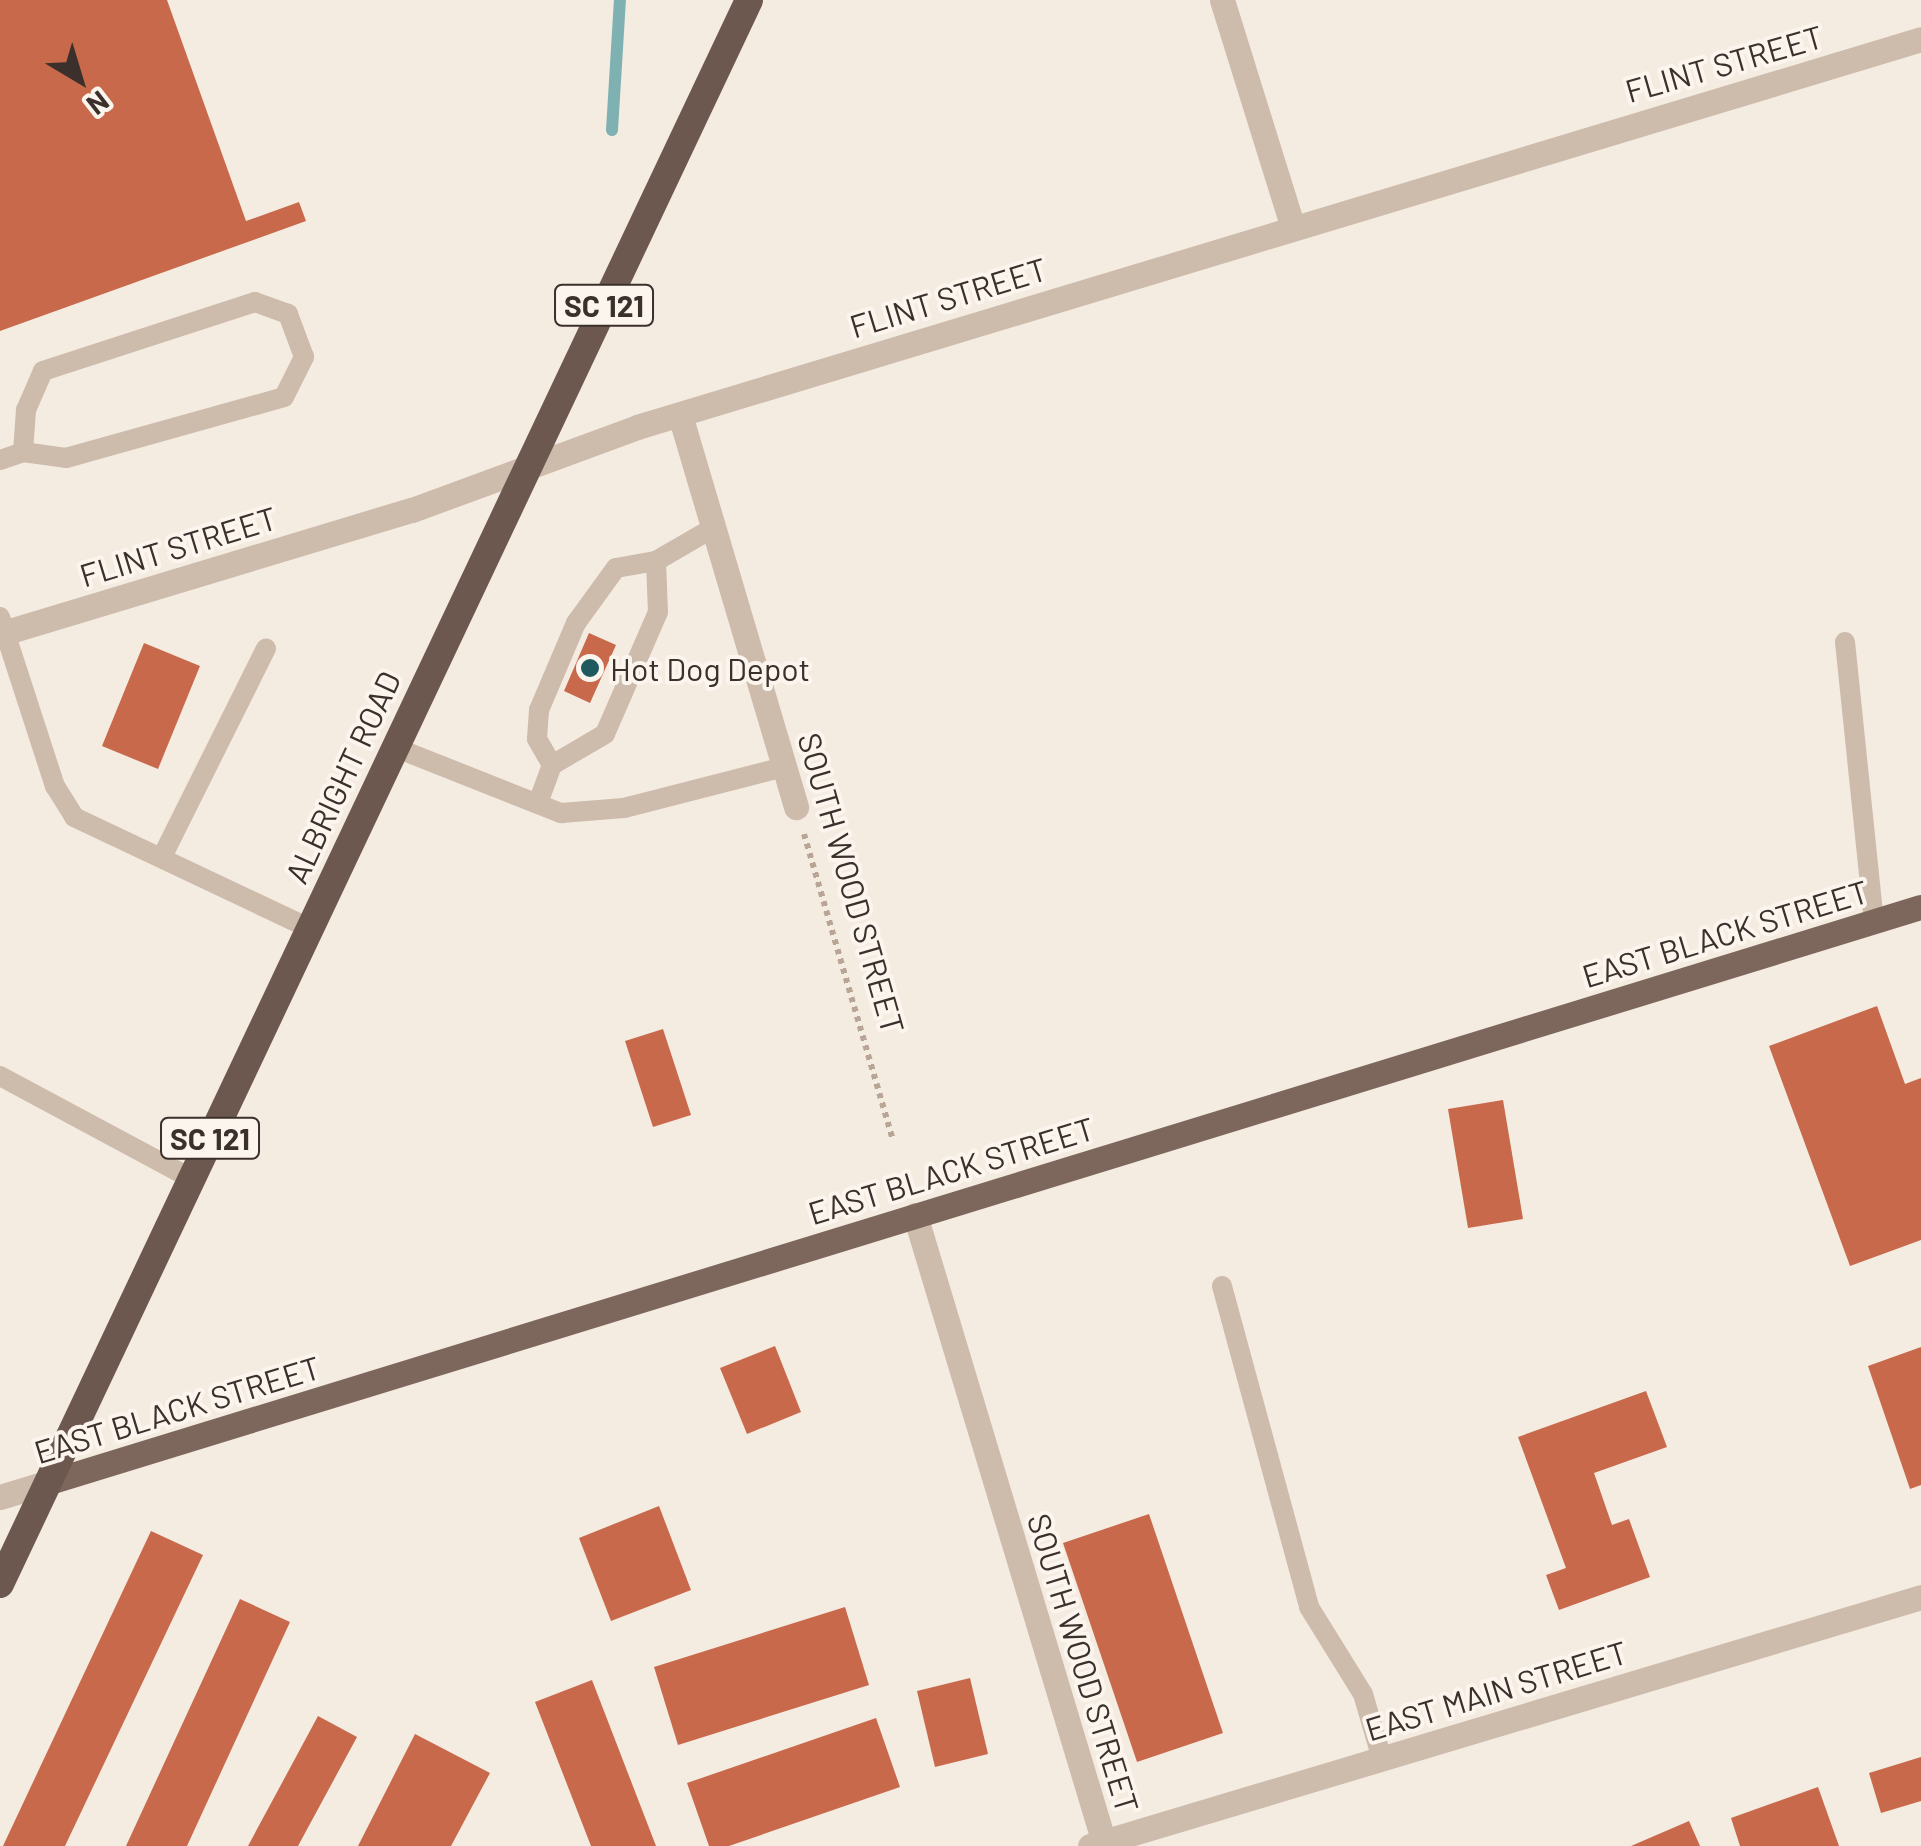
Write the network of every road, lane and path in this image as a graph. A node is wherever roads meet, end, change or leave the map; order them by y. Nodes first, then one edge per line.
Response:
1 (749, 0) edge
2 (1222, 0) edge
3 (1921, 39) edge
4 (1292, 225) junction
5 (680, 414) junction
6 (22, 452) junction
7 (0, 460) edge
8 (526, 468) junction
9 (714, 528) junction
10 (656, 562) junction
11 (2, 628) edge
12 (1845, 642) dead end
13 (266, 648) dead end
14 (394, 747) junction
15 (552, 765) junction
16 (784, 767) junction
17 (538, 803) junction
18 (796, 807) joint
19 (162, 857) junction
20 (1921, 907) edge
21 (1874, 921) junction
22 (309, 928) junction
23 (0, 1076) edge
24 (893, 1140) dead end
25 (190, 1178) junction
26 (915, 1215) junction
27 (1222, 1286) dead end
28 (46, 1484) junction
29 (0, 1497) edge
30 (0, 1584) edge
31 (1921, 1597) edge
32 (1382, 1759) junction
33 (1100, 1845) edge

1 - 8 highway, ALBRIGHT ROAD / SC 121
2 - 4 street
3 - 4 street, FLINT STREET
4 - 5 street, FLINT STREET
5 - 8 street, FLINT STREET
5 - 9 street, SOUTH WOOD STREET
6 - 6 lane
6 - 7 lane
8 - 11 street, FLINT STREET
8 - 14 highway, ALBRIGHT ROAD / SC 121
9 - 10 lane
9 - 16 street, SOUTH WOOD STREET
10 - 15 lane
10 - 15 lane
11 - 19 lane
12 - 21 lane
13 - 19 lane
14 - 17 lane
14 - 22 highway, ALBRIGHT ROAD / SC 121
15 - 17 lane
16 - 17 lane
16 - 18 street, SOUTH WOOD STREET
18 - 24 path, SOUTH WOOD STREET
19 - 22 lane
20 - 21 main road, EAST BLACK STREET
21 - 26 main road, EAST BLACK STREET
22 - 25 highway, ALBRIGHT ROAD / SC 121
23 - 25 lane
25 - 28 highway, ALBRIGHT ROAD / SC 121
26 - 28 main road, EAST BLACK STREET
26 - 33 street, SOUTH WOOD STREET
27 - 32 lane
28 - 29 street, EAST BLACK STREET
28 - 30 highway, ALBRIGHT ROAD
31 - 32 street, EAST MAIN STREET
32 - 33 street, EAST MAIN STREET

